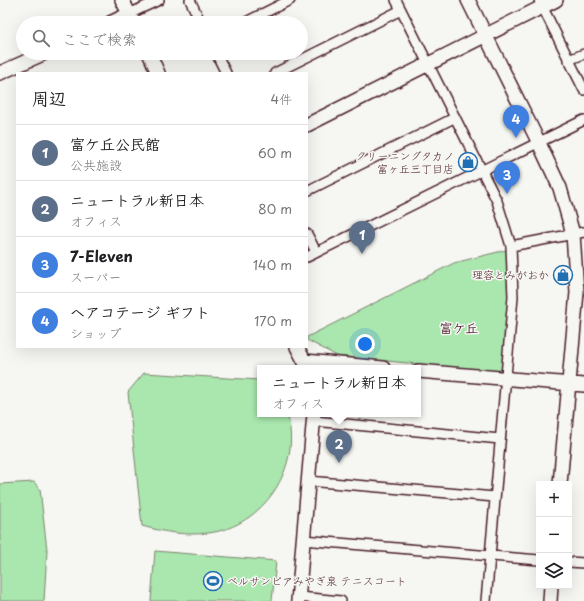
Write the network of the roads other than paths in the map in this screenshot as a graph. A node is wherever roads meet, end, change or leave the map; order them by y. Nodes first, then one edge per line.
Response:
1 (122, 0) edge
2 (159, 0) edge
3 (190, 0) edge
4 (290, 0) edge
5 (396, 0) edge
6 (468, 0) edge
7 (556, 0) edge
8 (540, 3) edge
9 (401, 10) junction
10 (131, 16) edge
11 (135, 16) edge
12 (198, 16) edge
13 (258, 16) edge
14 (486, 35) junction
15 (584, 54) edge
16 (308, 56) edge
17 (29, 60) edge
18 (152, 60) edge
19 (220, 60) edge
20 (301, 60) edge
21 (568, 60) junction
22 (429, 65) junction
23 (158, 72) edge
24 (226, 72) edge
25 (277, 72) edge
26 (0, 73) edge
27 (584, 90) edge
28 (454, 118) junction
29 (584, 120) edge
30 (308, 125) edge
31 (539, 142) junction
32 (481, 171) junction
33 (308, 191) edge
34 (579, 233) edge
35 (308, 236) edge
36 (511, 246) junction
37 (316, 252) junction
38 (308, 256) edge
39 (299, 348) edge
40 (307, 364) edge
41 (326, 365) edge
42 (421, 371) edge
43 (506, 378) junction
44 (568, 383) junction
45 (584, 385) edge
46 (314, 417) edge
47 (500, 439) junction
48 (308, 481) junction
49 (560, 481) edge
50 (495, 497) junction
51 (303, 540) junction
52 (490, 555) junction
53 (536, 560) edge
54 (572, 562) edge
55 (584, 563) edge
56 (551, 589) edge
57 (298, 599) edge
58 (341, 601) edge
59 (486, 601) edge
60 (550, 601) edge

1 - 10 street
2 - 11 street
3 - 12 street
4 - 13 street
5 - 9 street
6 - 14 street
7 - 8 street
8 - 14 street
8 - 21 street
9 - 16 street
9 - 22 street
14 - 22 street
14 - 31 street
15 - 21 street
17 - 26 street
18 - 23 street
19 - 24 street
20 - 25 street
21 - 27 street
22 - 28 street
22 - 30 street
28 - 32 street
28 - 33 street
29 - 31 street
31 - 32 street
31 - 34 street
32 - 36 street
32 - 37 street
34 - 36 street
34 - 44 street
35 - 37 street
36 - 43 street
37 - 38 street
39 - 40 street
40 - 41 street
42 - 43 street
43 - 44 street
43 - 47 street
44 - 45 street
44 - 49 street
46 - 47 street
46 - 48 street
47 - 50 street
48 - 50 street
48 - 51 street
50 - 52 street
51 - 52 street
51 - 57 street
52 - 53 street
52 - 59 street
54 - 55 street
56 - 60 street
57 - 58 street

